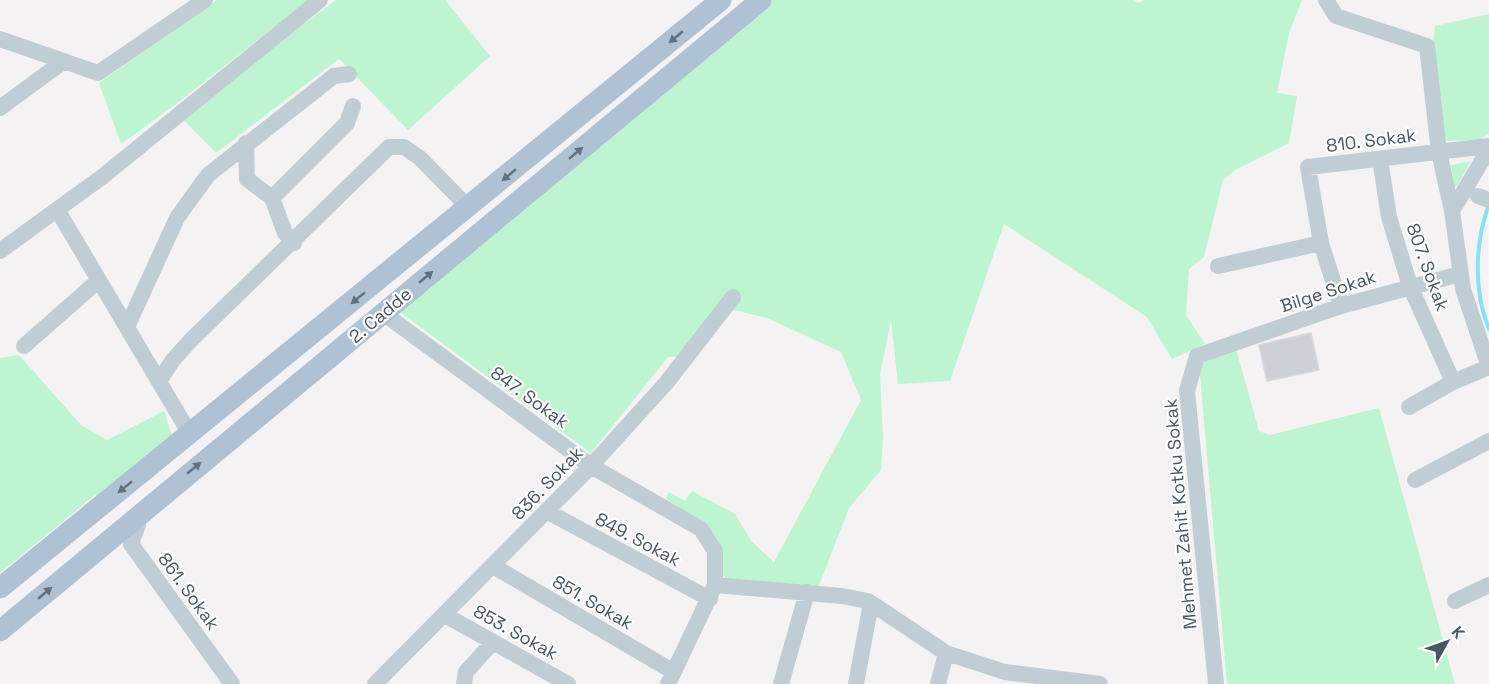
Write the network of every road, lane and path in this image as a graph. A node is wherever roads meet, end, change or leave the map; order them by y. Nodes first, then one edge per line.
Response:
1 (205, 0) edge
2 (320, 0) edge
3 (721, 0) edge
4 (760, 0) edge
5 (1326, 0) edge
6 (0, 39) edge
7 (64, 61) junction
8 (349, 74) dead end
9 (353, 106) dead end
10 (0, 108) edge
11 (246, 143) junction
12 (1489, 148) edge
13 (1439, 152) junction
14 (1380, 159) junction
15 (272, 198) junction
16 (469, 208) junction
17 (58, 211) junction
18 (1452, 211) junction
19 (294, 243) junction
20 (1321, 243) junction
21 (0, 252) edge
22 (1218, 266) dead end
23 (1460, 274) junction
24 (99, 280) junction
25 (1410, 286) junction
26 (733, 297) dead end
27 (1341, 306) junction
28 (383, 313) junction
29 (127, 327) junction
30 (24, 345) dead end
31 (1210, 351) joint
32 (1489, 367) edge
33 (159, 381) junction
34 (1453, 382) junction
35 (1409, 407) dead end
36 (190, 434) junction
37 (1489, 441) edge
38 (591, 466) junction
39 (1415, 480) dead end
40 (548, 512) junction
41 (134, 518) junction
42 (493, 566) junction
43 (1489, 585) edge
44 (0, 588) edge
45 (712, 592) junction
46 (807, 592) junction
47 (1455, 601) dead end
48 (871, 603) junction
49 (445, 615) junction
50 (0, 631) edge
51 (493, 642) junction
52 (946, 653) junction
53 (671, 678) edge
54 (1016, 679) edge
55 (380, 683) edge
56 (232, 684) edge
57 (464, 684) edge
58 (568, 684) edge
59 (781, 684) edge
60 (856, 684) edge
61 (938, 684) edge
62 (1100, 684) edge
63 (1216, 684) edge

1 - 7 street
2 - 17 street
3 -> 16 main road, 2. Cadde
28 -> 4 main road, 2. Cadde
5 - 13 street
6 - 7 street
7 - 10 street
8 - 11 street
9 - 15 street
11 - 15 street
11 - 29 street
12 - 13 street, 810. Sokak
12 - 18 street
13 - 14 street, 810. Sokak
13 - 18 street
14 - 20 street, 810. Sokak
14 - 25 street, 807. Sokak
15 - 19 street
16 - 19 street
16 -> 36 main road, 2. Cadde
17 - 21 street
17 - 24 street
18 - 23 street
19 - 33 street
20 - 22 street
20 - 27 street
23 - 25 street, Bilge Sokak
23 - 32 street
24 - 29 street
24 - 30 street
25 - 27 street, Bilge Sokak
25 - 34 street, 807. Sokak
26 - 38 street, 836. Sokak
27 - 31 street, Bilge Sokak
28 - 38 street, 847. Sokak
41 -> 28 main road, 2. Cadde
29 - 33 street
31 - 63 street, Mehmet Zahit Kotku Sokak
32 - 34 street
33 - 36 street
34 - 35 street
36 -> 44 main road, 2. Cadde
37 - 39 street
38 - 40 street, 836. Sokak
38 - 45 street, 847. Sokak
40 - 42 street, 836. Sokak
40 - 45 street, 849. Sokak
50 -> 41 main road, 2. Cadde
41 - 56 street, 861. Sokak
42 - 49 street, 836. Sokak
42 - 53 street, 851. Sokak
43 - 47 street
45 - 46 street
45 - 53 street
46 - 48 street
46 - 59 street
48 - 52 street
48 - 60 street
49 - 51 street, 853. Sokak
49 - 55 street, 836. Sokak
51 - 57 street
51 - 58 street, 853. Sokak
52 - 54 street
52 - 61 street
54 - 62 street

